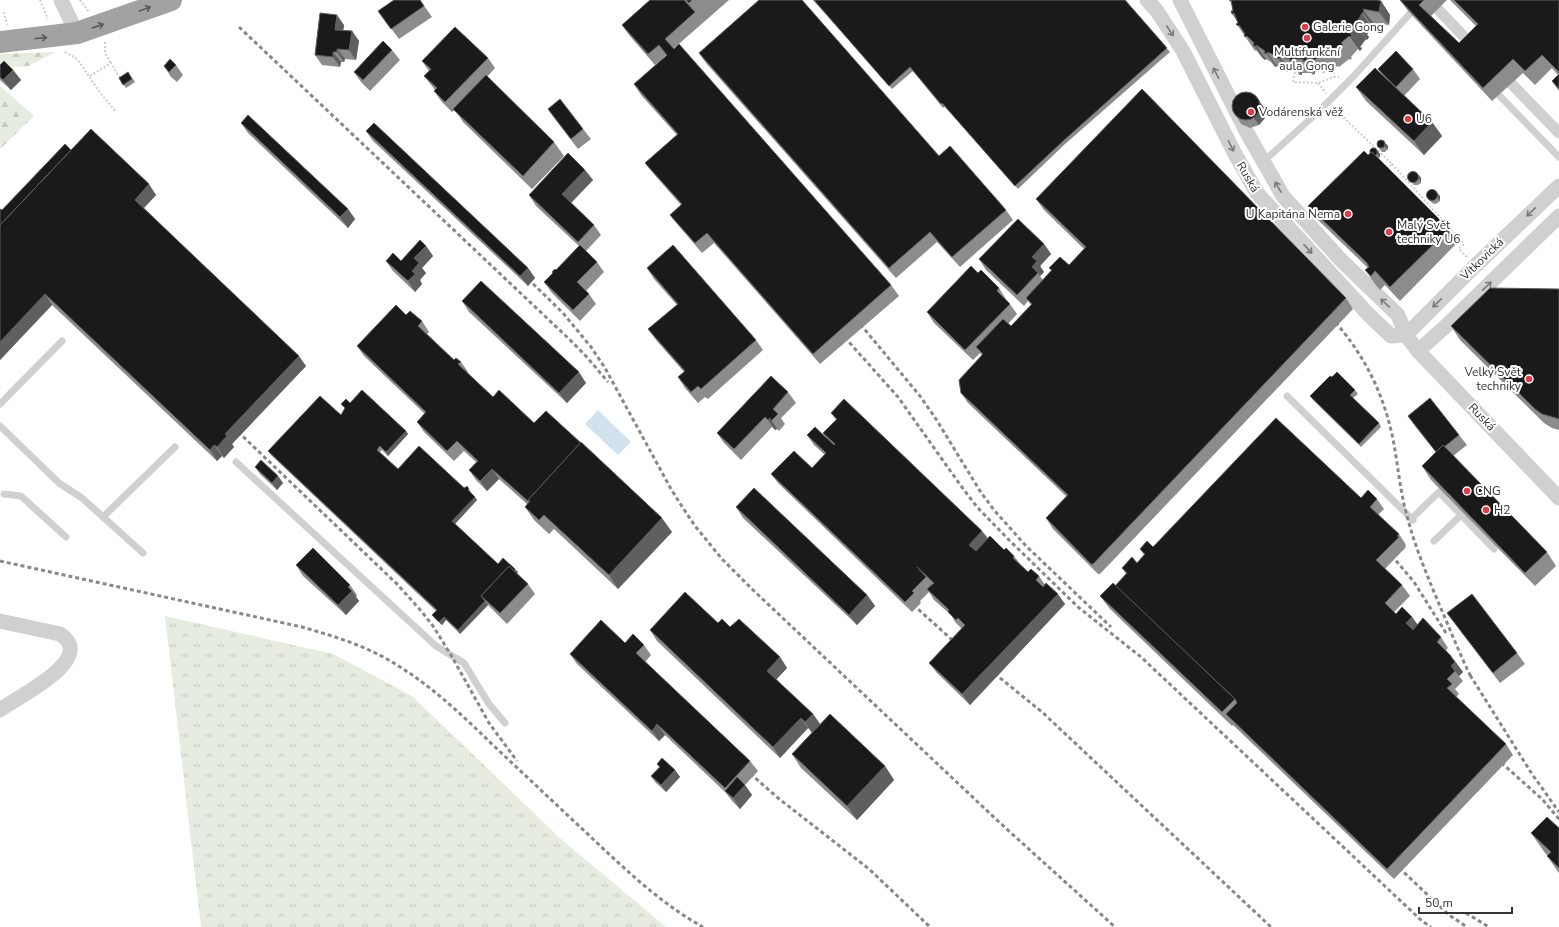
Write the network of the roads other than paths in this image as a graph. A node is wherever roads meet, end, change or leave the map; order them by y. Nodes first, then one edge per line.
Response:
1 (61, 0) edge
2 (171, 0) edge
3 (1147, 0) edge
4 (1180, 0) edge
5 (1424, 0) edge
6 (1429, 0) edge
7 (1415, 8) junction
8 (1421, 14) edge
9 (64, 29) junction
10 (2, 42) edge
11 (1483, 55) edge
12 (1494, 66) edge
13 (1487, 83) edge
14 (1559, 133) edge
15 (1559, 157) edge
16 (1263, 162) junction
17 (1559, 186) edge
18 (1559, 216) edge
19 (1406, 335) junction
20 (62, 342) dead end
21 (1418, 351) junction
22 (1287, 396) dead end
23 (0, 404) edge
24 (0, 426) edge
25 (175, 447) dead end
26 (236, 462) dead end
27 (4, 494) dead end
28 (1559, 498) edge
29 (1461, 515) junction
30 (103, 517) junction
31 (66, 537) dead end
32 (1434, 541) dead end
33 (1494, 549) edge
34 (142, 553) dead end
35 (0, 621) edge
36 (0, 710) edge
37 (505, 724) dead end

1 - 9 street
9 -> 2 highway
3 -> 19 street, Ruská
16 -> 4 street, Ruská
5 - 7 lane
6 - 11 street
7 - 8 lane
7 - 16 lane
10 -> 9 highway
12 - 14 street
13 - 15 lane
19 -> 16 street, Ruská
17 -> 19 street, Vítkovická
21 -> 18 street, Vítkovická
19 - 21 street, Ruská
20 - 23 lane
21 - 28 street, Ruská
22 - 29 lane
24 - 30 lane
25 - 30 lane
26 - 37 lane
27 - 31 lane
29 - 32 lane
29 - 33 lane
30 - 34 lane
35 - 36 street

